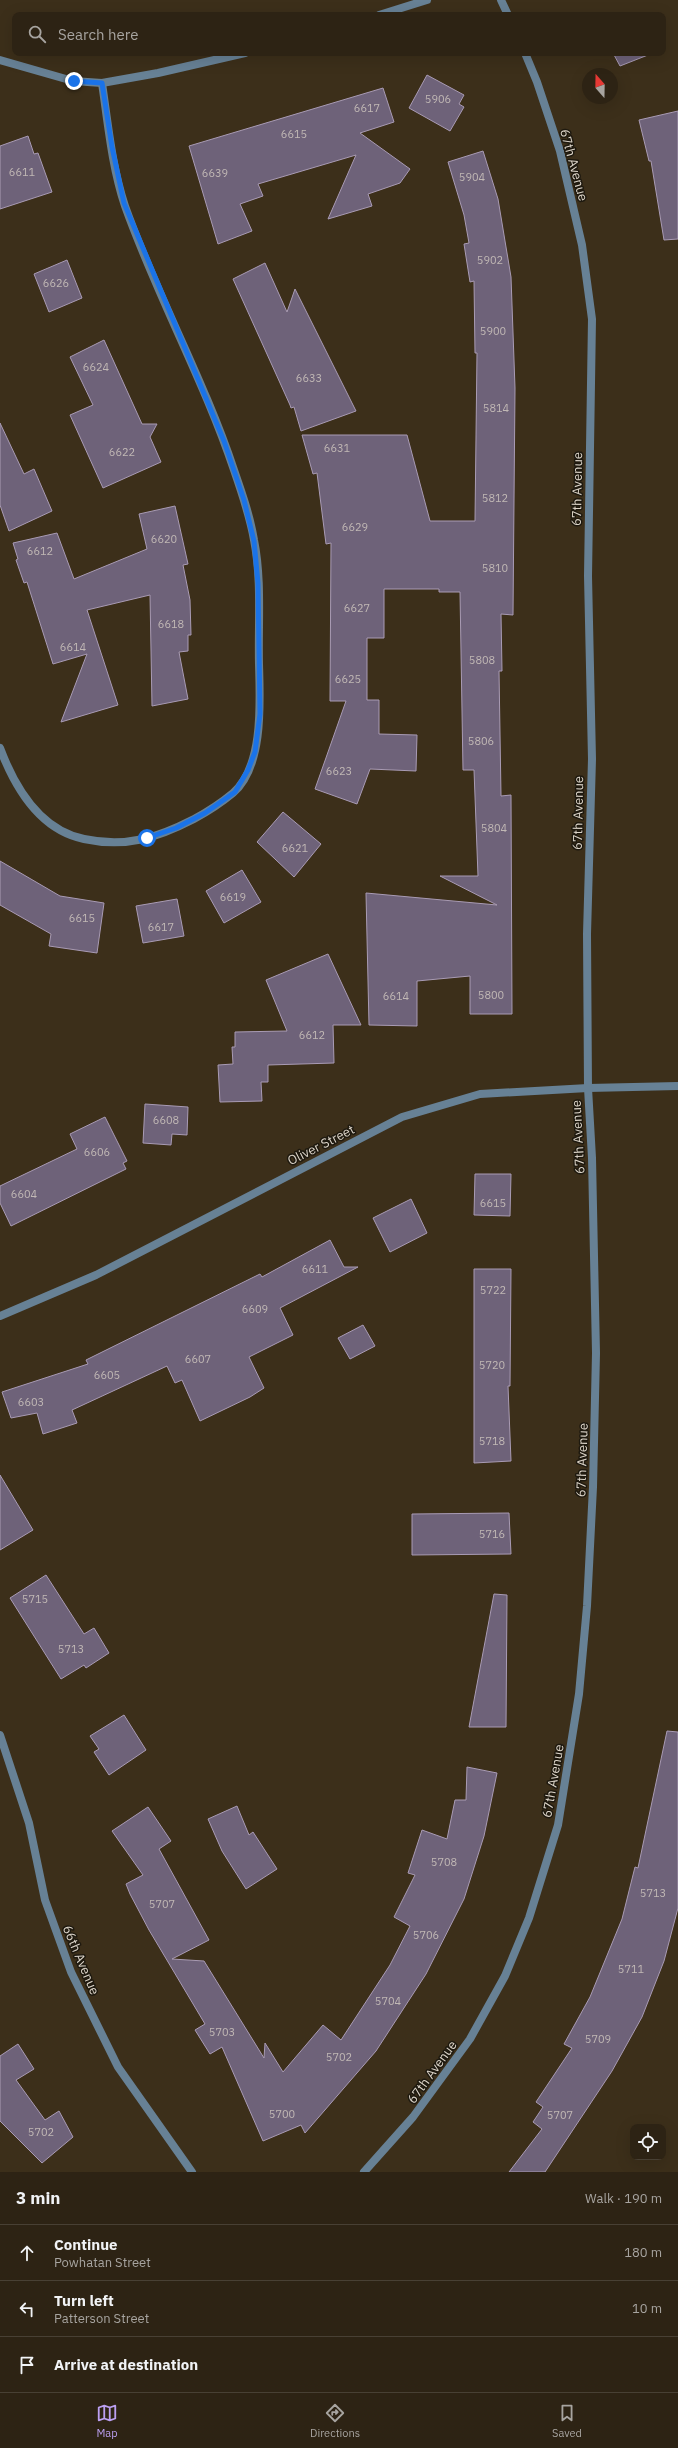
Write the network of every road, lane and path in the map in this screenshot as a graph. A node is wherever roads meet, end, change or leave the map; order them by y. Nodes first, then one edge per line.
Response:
1 (427, 0) edge
2 (501, 0) edge
3 (389, 12) edge
4 (507, 12) edge
5 (231, 56) edge
6 (526, 56) edge
7 (0, 60) edge
8 (102, 83) junction
9 (0, 748) edge
10 (678, 1086) edge
11 (588, 1088) junction
12 (0, 1316) edge
13 (0, 1735) edge
14 (192, 2172) edge
15 (364, 2172) edge

1 - 3 street
2 - 4 street
5 - 8 street
6 - 11 street, 67th Avenue
7 - 8 street
8 - 9 street
10 - 11 street, Oliver Street
11 - 12 street, Oliver Street
11 - 15 street, 67th Avenue
13 - 14 street, 66th Avenue

